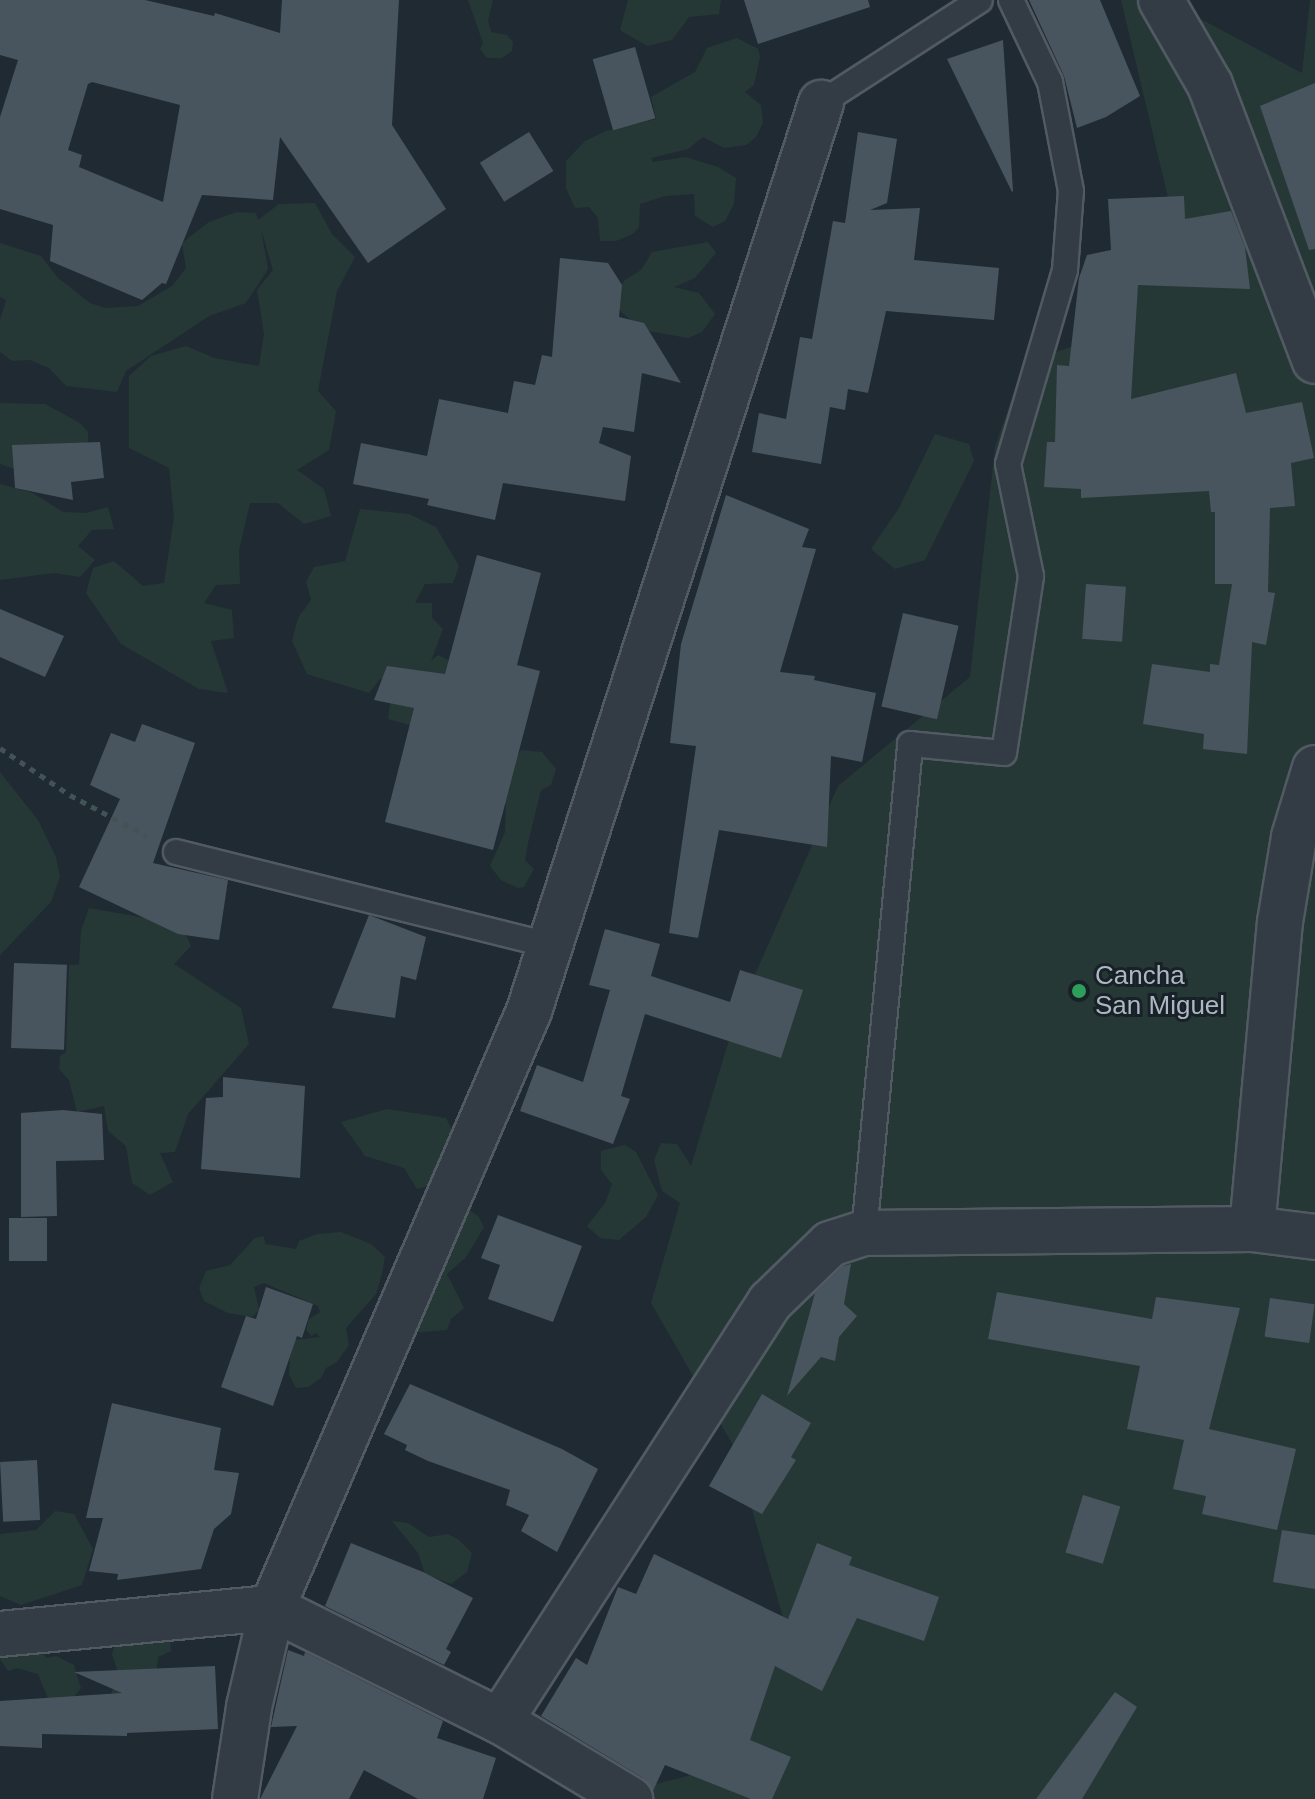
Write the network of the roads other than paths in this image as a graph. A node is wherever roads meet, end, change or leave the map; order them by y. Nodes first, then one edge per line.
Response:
1 (980, 0) edge
2 (1011, 0) edge
3 (1161, 0) edge
4 (821, 103) joint
5 (1315, 361) edge
6 (1315, 768) edge
7 (176, 852) road end
8 (550, 945) junction
9 (1252, 1229) junction
10 (864, 1233) junction
11 (1315, 1237) edge
12 (272, 1608) junction
13 (0, 1634) edge
14 (500, 1721) junction
15 (235, 1799) edge
16 (630, 1799) edge

1 - 4 lane
2 - 10 lane
3 - 5 street
4 - 8 street
6 - 9 street
7 - 8 lane
8 - 12 street
9 - 10 street
9 - 11 street
10 - 14 street
12 - 13 street
12 - 14 street
12 - 15 street
14 - 16 street

